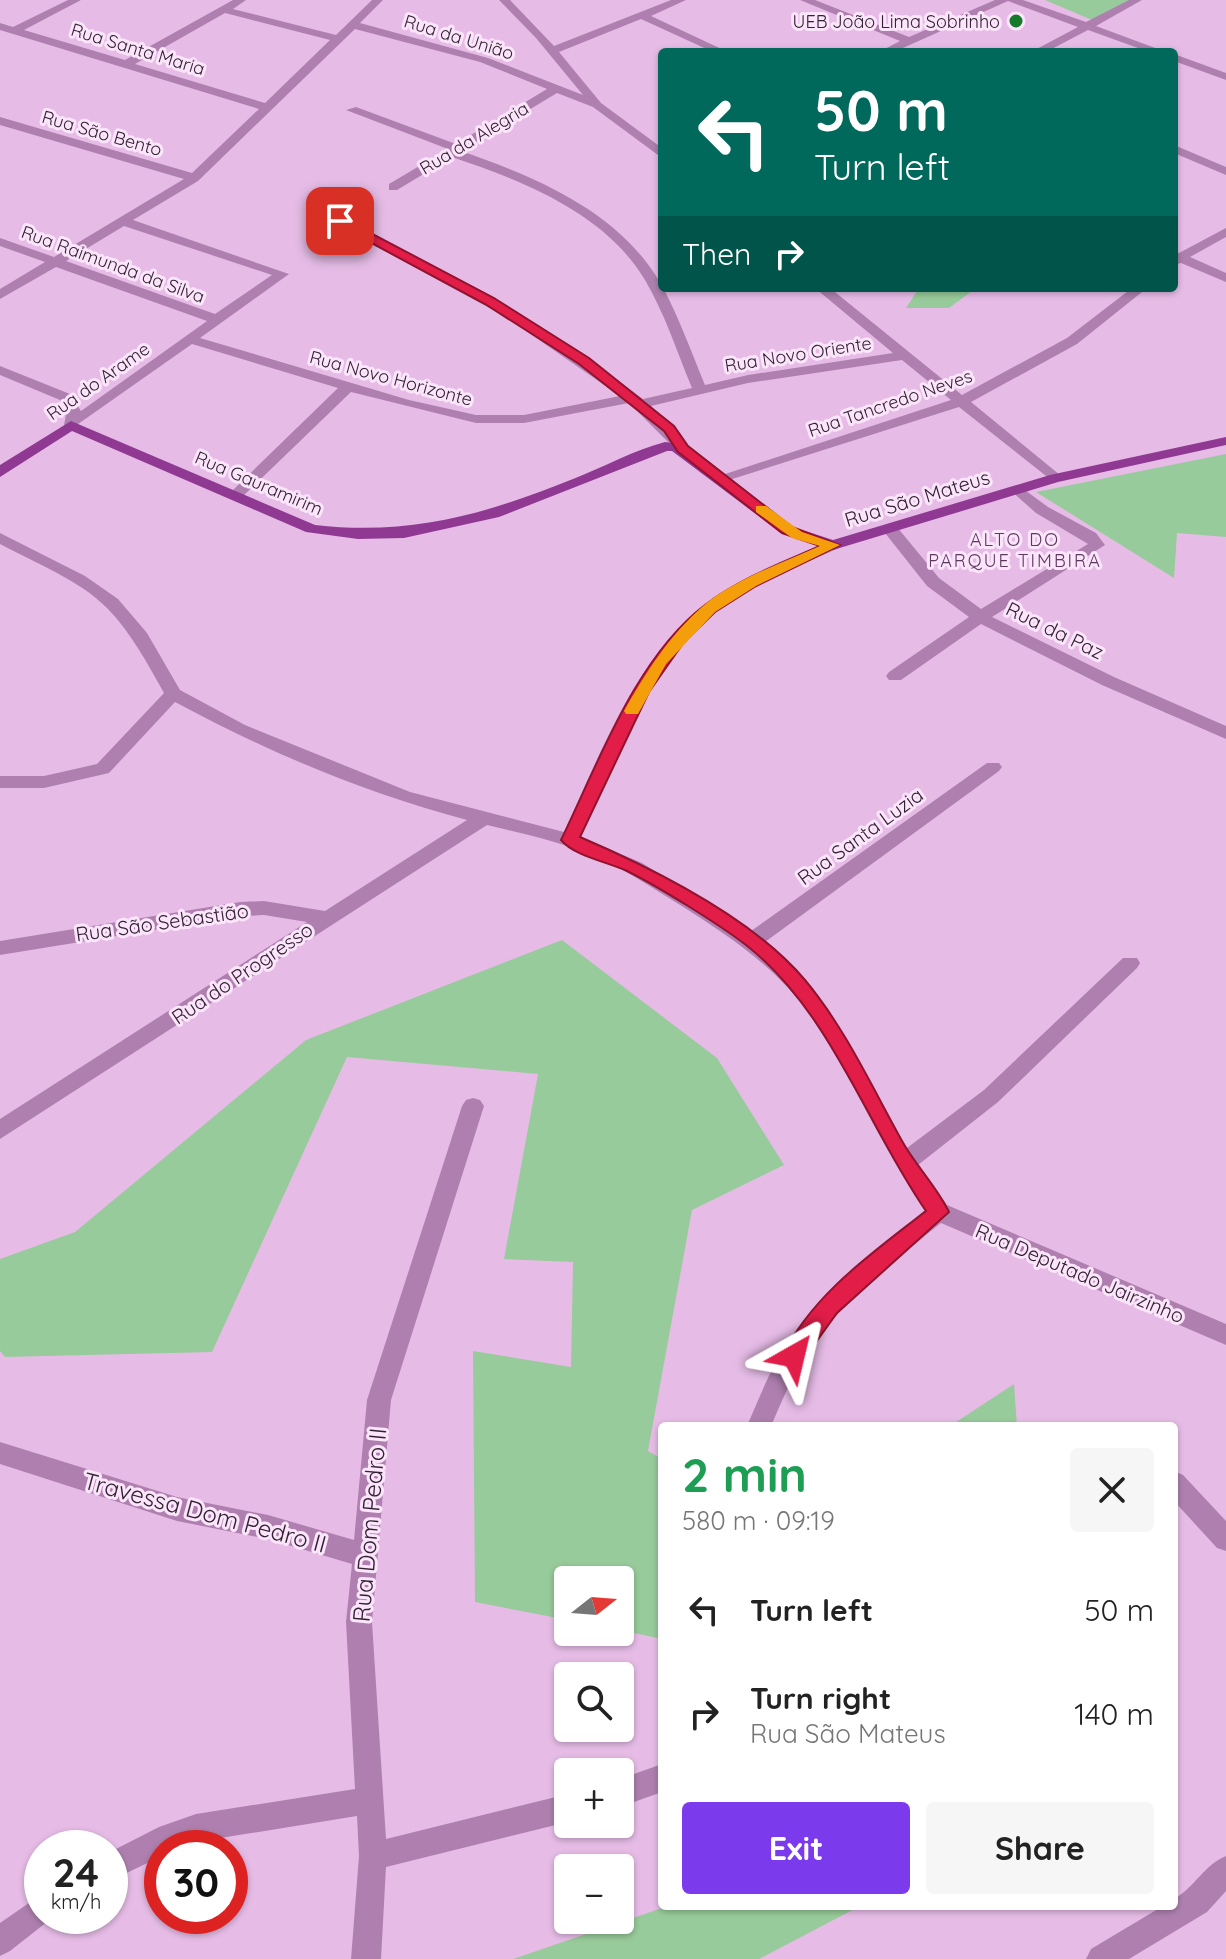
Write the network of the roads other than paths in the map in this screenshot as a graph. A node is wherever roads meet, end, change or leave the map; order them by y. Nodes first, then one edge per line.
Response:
1 (76, 0) edge
2 (215, 0) edge
3 (378, 0) edge
4 (504, 0) edge
5 (681, 0) edge
6 (805, 0) edge
7 (1004, 0) edge
8 (1013, 0) edge
9 (1037, 0) edge
10 (1137, 0) edge
11 (233, 5) edge
12 (643, 16) junction
13 (353, 25) junction
14 (1089, 25) junction
15 (0, 26) edge
16 (15, 30) junction
17 (339, 39) junction
18 (909, 41) junction
19 (713, 48) edge
20 (894, 48) edge
21 (1045, 48) edge
22 (1149, 48) edge
23 (553, 50) junction
24 (1178, 59) edge
25 (128, 63) junction
26 (1226, 77) edge
27 (554, 90) junction
28 (597, 105) junction
29 (266, 107) junction
30 (352, 110) dead end
31 (0, 121) edge
32 (20, 129) junction
33 (0, 140) edge
34 (454, 150) junction
35 (658, 151) edge
36 (1178, 151) edge
37 (1226, 171) edge
38 (194, 178) junction
39 (393, 187) dead end
40 (122, 221) junction
41 (340, 221) dead end
42 (1226, 232) edge
43 (0, 242) edge
44 (1178, 257) edge
45 (1178, 259) edge
46 (55, 262) junction
47 (1226, 278) edge
48 (827, 292) edge
49 (1135, 292) edge
50 (0, 295) edge
51 (215, 319) junction
52 (192, 340) junction
53 (903, 356) junction
54 (0, 370) edge
55 (348, 387) junction
56 (699, 388) junction
57 (637, 401) junction
58 (960, 402) junction
59 (71, 425) junction
60 (1226, 441) edge
61 (674, 444) junction
62 (0, 472) edge
63 (721, 478) junction
64 (1055, 478) junction
65 (1018, 490) junction
66 (237, 494) junction
67 (891, 530) junction
68 (0, 538) edge
69 (833, 545) junction
70 (980, 617) junction
71 (895, 676) dead end
72 (173, 694) junction
73 (1226, 733) edge
74 (993, 767) dead end
75 (0, 782) edge
76 (485, 817) junction
77 (570, 840) junction
78 (324, 918) junction
79 (752, 941) junction
80 (0, 948) edge
81 (1130, 963) dead end
82 (473, 1106) dead end
83 (0, 1130) edge
84 (904, 1163) junction
85 (939, 1212) junction
86 (1226, 1335) edge
87 (761, 1422) edge
88 (0, 1453) edge
89 (1178, 1487) edge
90 (1226, 1539) edge
91 (364, 1555) junction
92 (658, 1779) edge
93 (634, 1788) edge
94 (370, 1800) junction
95 (554, 1811) edge
96 (373, 1856) junction
97 (128, 1858) edge
98 (1226, 1870) edge
99 (24, 1922) edge
100 (0, 1941) edge
101 (366, 1959) edge
102 (1101, 1959) edge

1 - 16 street
2 - 11 street
3 - 13 street
4 - 23 street
5 - 12 street
6 - 18 street
7 - 18 street
8 - 14 street
9 - 14 street
10 - 14 street
11 - 17 street
11 - 25 street
12 - 19 street
12 - 23 street
13 - 17 street
13 - 27 street, Rua da União
14 - 21 street
14 - 22 street
15 - 16 street, Rua Santa Maria
16 - 25 street, Rua Santa Maria
17 - 29 street
18 - 20 street
23 - 28 street
24 - 26 street
25 - 29 street, Rua Santa Maria
27 - 28 street, Rua da União
27 - 34 street, Rua da Alegria
28 - 35 street
29 - 38 street
30 - 34 street
31 - 32 street, Rua São Bento
32 - 33 street
32 - 38 street, Rua São Bento
34 - 39 street, Rua da Alegria
34 - 56 street
36 - 37 street
38 - 40 street
40 - 46 street
40 - 51 street
41 - 57 street
42 - 44 street
43 - 46 street, Rua Raimunda da Silva
45 - 47 street
46 - 50 street
46 - 51 street, Rua Raimunda da Silva
48 - 53 street
49 - 58 street, Rua Tancredo Neves
51 - 52 street, Rua do Arame
52 - 55 street, Rua Novo Horizonte
52 - 59 street, Rua do Arame
53 - 56 street, Rua Novo Oriente
53 - 58 street
54 - 59 street
55 - 57 street, Rua Novo Horizonte
55 - 66 street
56 - 57 street, Rua Novo Oriente
57 - 61 street
58 - 63 street, Rua Tancredo Neves
58 - 64 street
59 - 62 main road, Rua do Arame
59 - 66 main road, Rua Gauramirim
60 - 64 main road, Rua São Mateus
61 - 63 main road
61 - 66 main road, Rua Gauramirim
63 - 69 main road
64 - 65 main road, Rua São Mateus
65 - 67 main road, Rua São Mateus
65 - 70 street
67 - 69 main road, Rua São Mateus
67 - 70 street, Rua da Paz
68 - 72 street
69 - 77 street, Rua São Mateus
70 - 71 street
70 - 73 street, Rua da Paz
72 - 75 street
72 - 76 street
74 - 79 street, Rua Santa Luzia
76 - 77 street
76 - 78 street, Rua do Progresso
77 - 79 street
78 - 80 street, Rua São Sebastião
78 - 83 street, Rua do Progresso
79 - 84 street
81 - 84 street
82 - 91 street, Rua Dom Pedro II
84 - 85 street
85 - 86 street, Rua Deputado Jairzinho
85 - 87 street
88 - 91 street, Travessa Dom Pedro II
89 - 90 street
91 - 94 street, Rua Dom Pedro II
92 - 93 street
94 - 96 street, Rua Dom Pedro II
94 - 97 street
95 - 96 street
96 - 101 street, Rua Dom Pedro II
98 - 102 street
99 - 100 street

